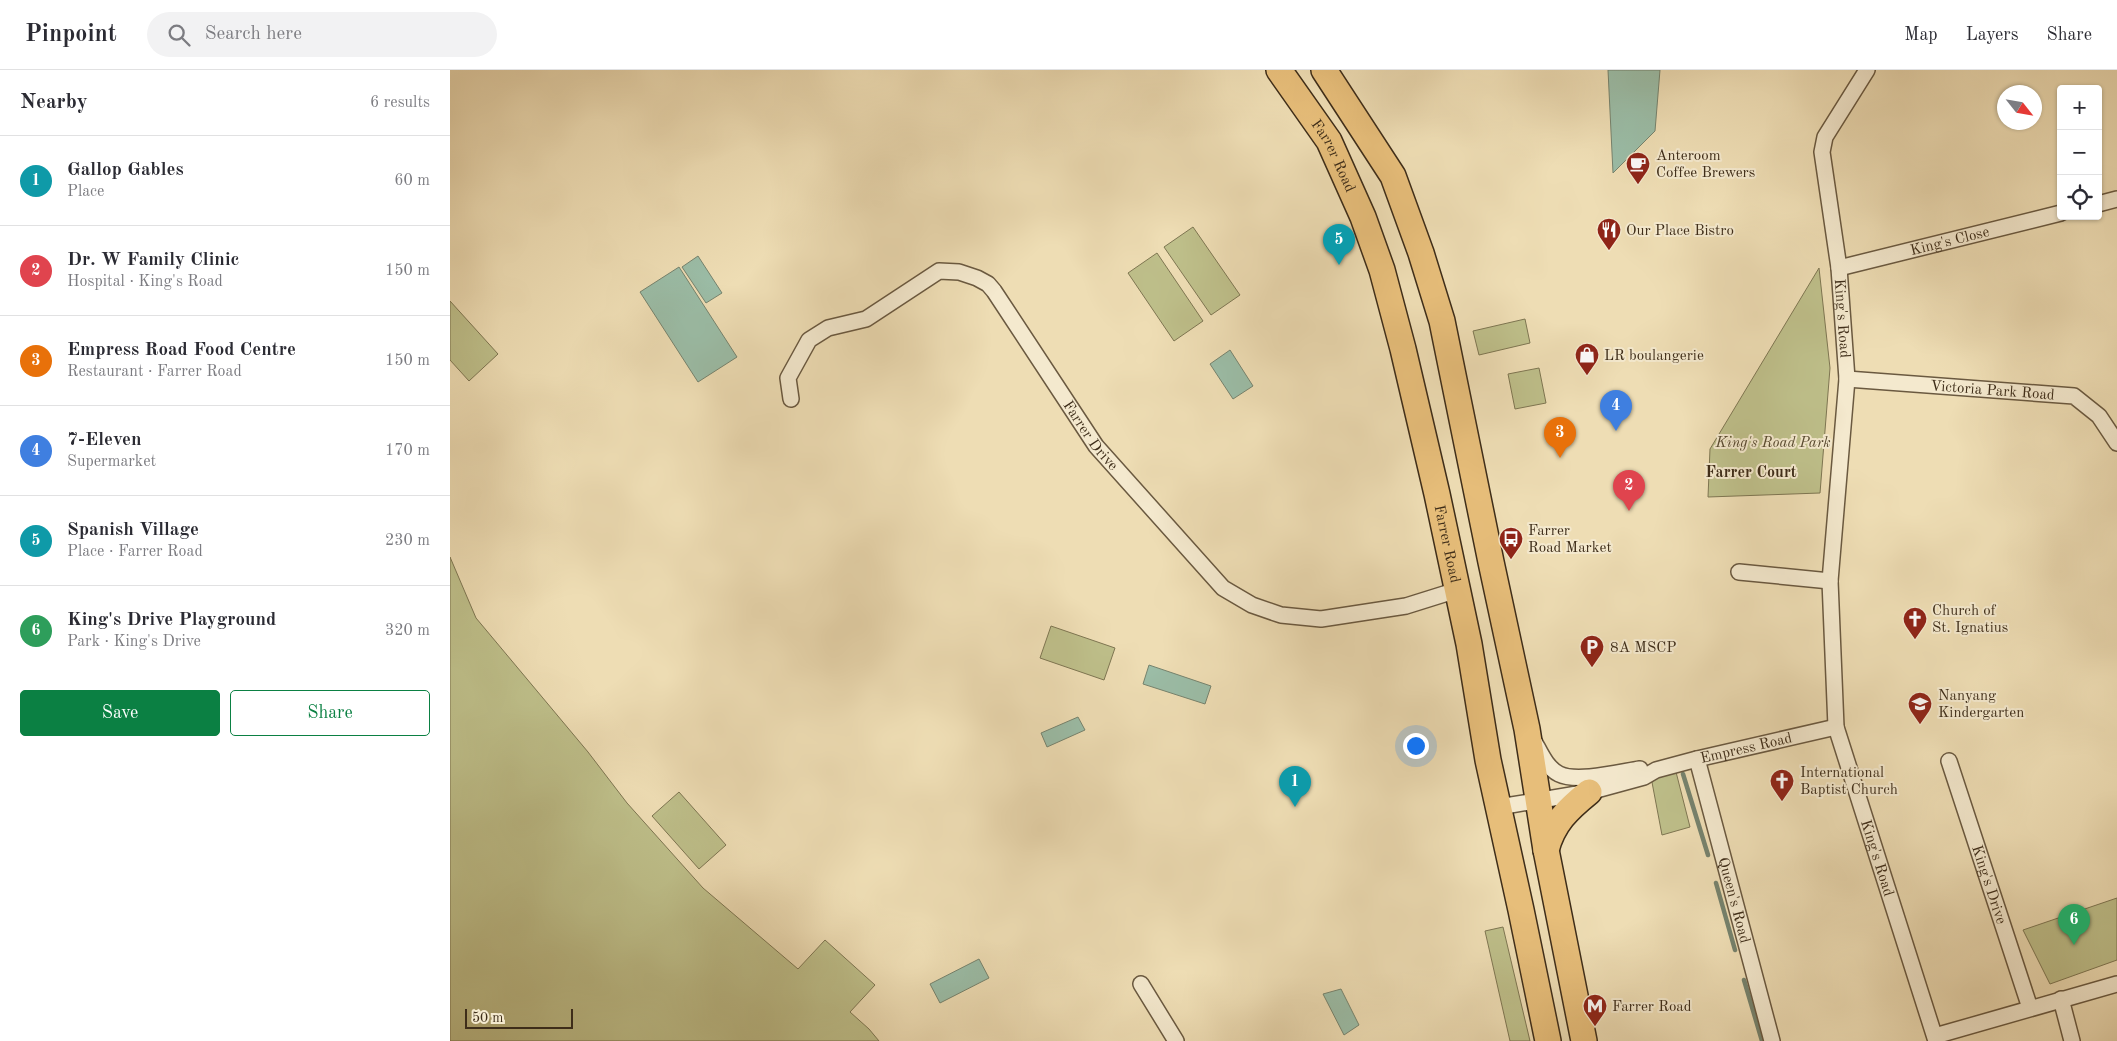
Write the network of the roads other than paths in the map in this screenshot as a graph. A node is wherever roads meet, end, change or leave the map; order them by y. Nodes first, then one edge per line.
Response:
1 (1278, 70) edge
2 (1324, 70) edge
3 (1867, 70) edge
4 (2117, 199) edge
5 (2102, 203) edge
6 (2057, 214) edge
7 (1839, 268) junction
8 (1847, 379) junction
9 (791, 399) dead end
10 (2117, 443) edge
11 (1739, 572) dead end
12 (1830, 581) junction
13 (1458, 590) junction
14 (1836, 726) junction
15 (1527, 729) junction
16 (1697, 759) junction
17 (1949, 761) dead end
18 (1656, 770) junction
19 (1589, 792) junction
20 (1538, 800) junction
21 (1499, 807) junction
22 (1546, 850) junction
23 (1141, 984) dead end
24 (2117, 984) edge
25 (2061, 999) junction
26 (2030, 1008) junction
27 (1935, 1039) edge
28 (1176, 1041) edge
29 (1548, 1041) edge
30 (1584, 1041) edge
31 (1772, 1041) edge
32 (2072, 1041) edge

1 - 13 highway, Farrer Road
2 - 15 highway
3 - 7 street, King's Road
4 - 5 street
6 - 7 street, King's Close
7 - 8 street, King's Road
8 - 10 street, Victoria Park Road
8 - 12 street, King's Road
9 - 13 street, Farrer Drive
11 - 12 street
12 - 14 street, King's Road
13 - 21 highway, Farrer Road
14 - 16 street, Empress Road
14 - 27 street, King's Road
15 - 18 street, Empress Road
15 - 20 highway
16 - 18 street, Empress Road
16 - 31 street, Queen's Road
17 - 26 street, King's Drive
18 - 19 street, Empress Road
19 - 20 street, Empress Road
19 - 22 highway
20 - 21 street, Empress Road
20 - 22 highway
21 - 29 highway, Farrer Road
22 - 30 highway
23 - 28 street
24 - 25 street
25 - 26 street
25 - 32 street
26 - 27 street

